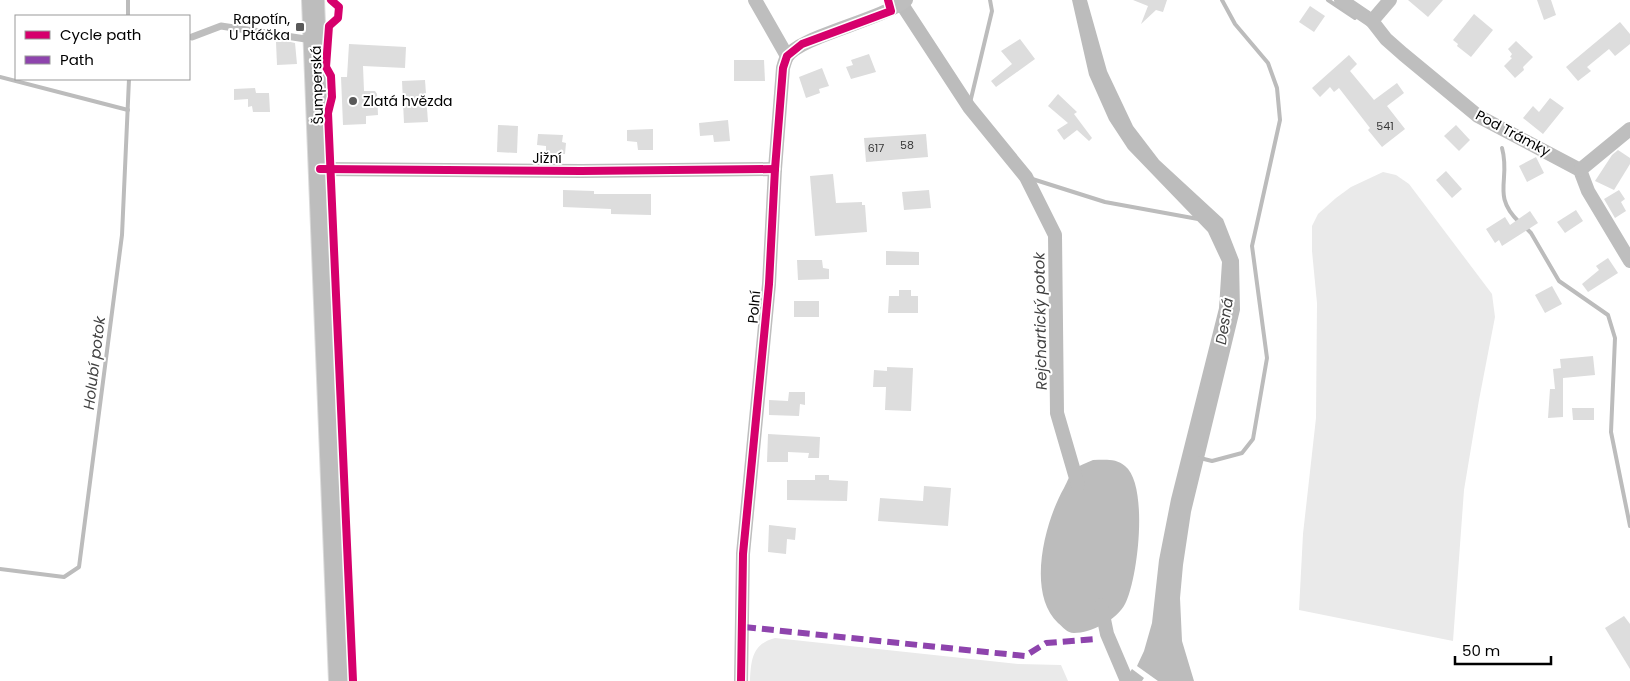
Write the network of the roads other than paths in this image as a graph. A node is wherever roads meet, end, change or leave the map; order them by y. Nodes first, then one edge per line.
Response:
1 (313, 0) edge
2 (755, 0) edge
3 (1341, 0) edge
4 (1390, 0) edge
5 (896, 5) edge
6 (1372, 21) junction
7 (192, 37) dead end
8 (315, 41) junction
9 (787, 56) junction
10 (1630, 129) edge
11 (320, 169) junction
12 (774, 169) junction
13 (1580, 170) junction
14 (1630, 261) edge
15 (340, 681) edge
16 (742, 681) edge

1 - 8 main road, Šumperská
2 - 9 street
3 - 6 street, Pod Trámky
4 - 6 street
5 - 9 street
6 - 13 street, Pod Trámky
7 - 8 lane
8 - 11 main road, Šumperská
9 - 12 street, Polní
10 - 13 street
11 - 12 street, Jižní
11 - 15 main road, Šumperská
12 - 16 street, Polní
13 - 14 street

